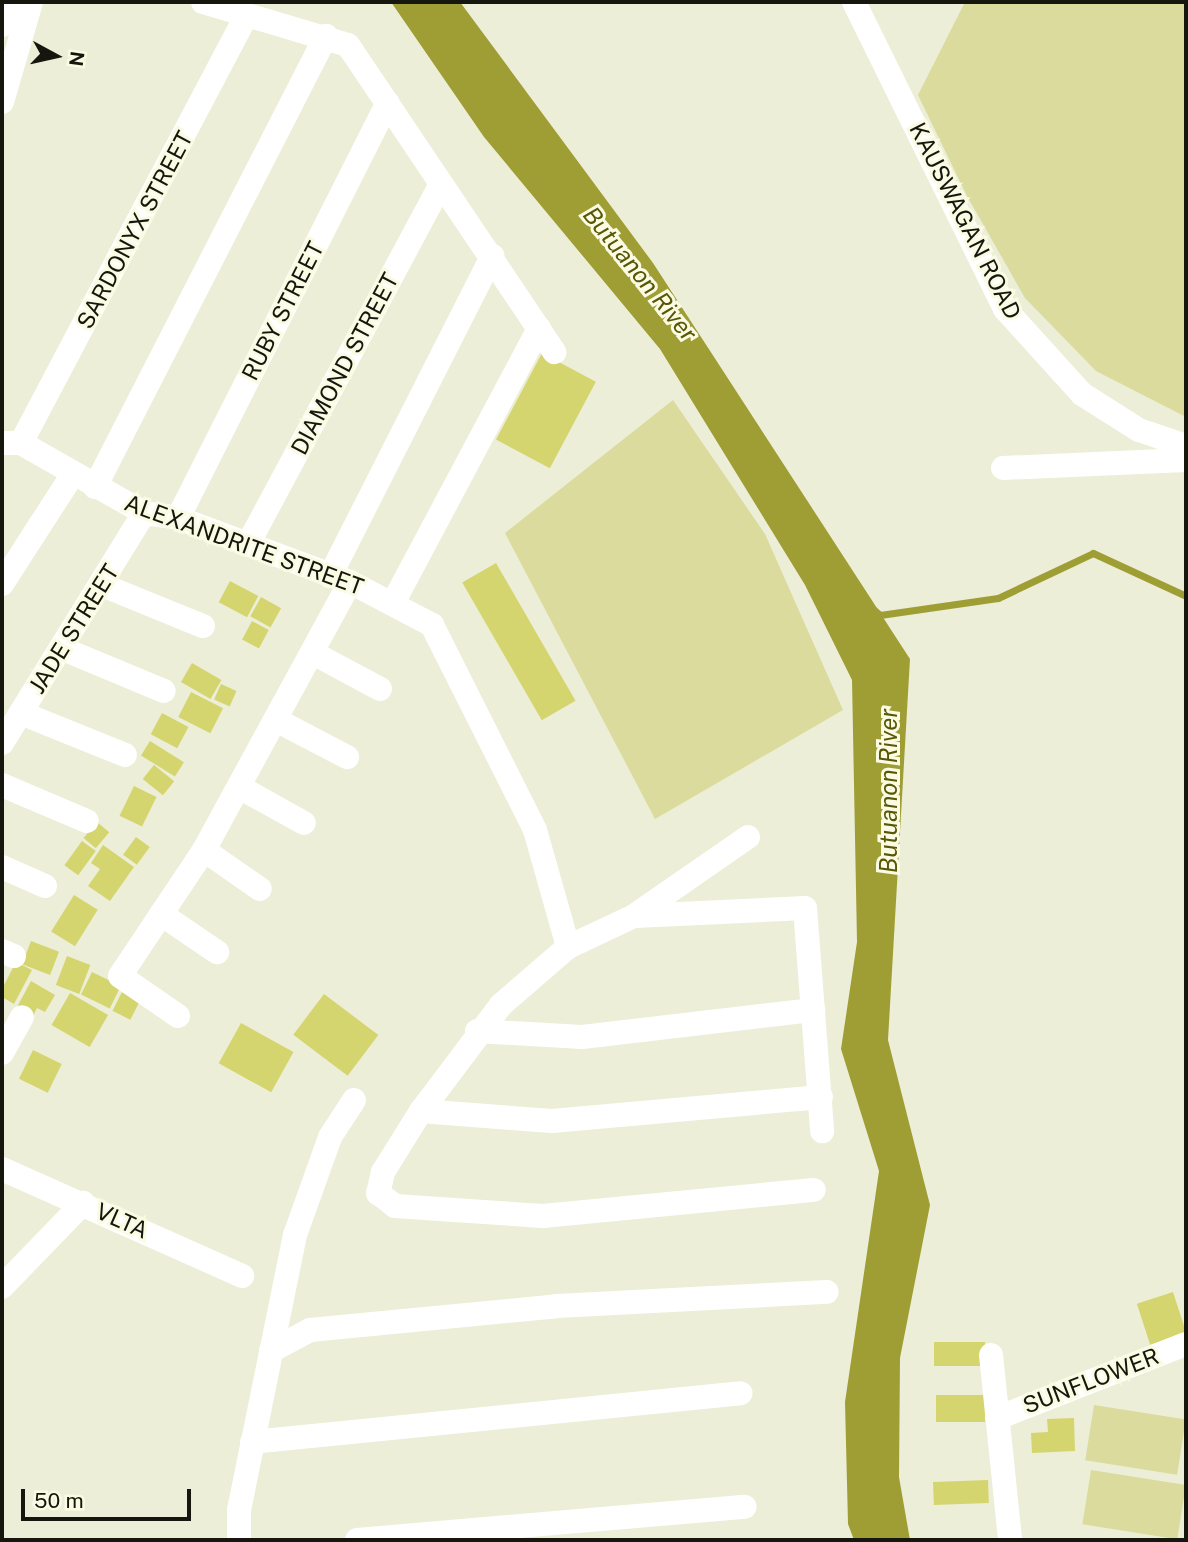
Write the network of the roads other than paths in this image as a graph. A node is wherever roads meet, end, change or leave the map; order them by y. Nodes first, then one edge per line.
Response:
1 (17, 2) edge
2 (31, 2) edge
3 (202, 2) edge
4 (854, 2) edge
5 (247, 15) junction
6 (2, 25) edge
7 (326, 36) junction
8 (2, 102) edge
9 (388, 103) junction
10 (441, 184) junction
11 (492, 256) junction
12 (539, 328) junction
13 (554, 352) dead end
14 (11, 443) edge
15 (1186, 446) edge
16 (1186, 460) edge
17 (1003, 468) dead end
18 (73, 474) junction
19 (95, 487) junction
20 (144, 513) junction
21 (178, 518) junction
22 (248, 544) junction
23 (340, 579) junction
24 (2, 584) edge
25 (102, 585) junction
26 (394, 603) junction
27 (203, 626) dead end
28 (63, 649) junction
29 (313, 653) junction
30 (380, 689) dead end
31 (164, 691) dead end
32 (21, 713) junction
33 (278, 721) junction
34 (2, 743) edge
35 (125, 755) dead end
36 (347, 757) dead end
37 (2, 785) edge
38 (239, 787) junction
39 (86, 821) dead end
40 (304, 823) dead end
41 (748, 838) dead end
42 (204, 849) junction
43 (2, 867) edge
44 (46, 886) dead end
45 (260, 889) dead end
46 (161, 914) junction
47 (634, 916) junction
48 (568, 947) junction
49 (217, 952) dead end
50 (813, 1010) junction
51 (178, 1016) dead end
52 (22, 1017) dead end
53 (477, 1031) junction
54 (2, 1053) edge
55 (821, 1097) junction
56 (354, 1100) dead end
57 (421, 1111) junction
58 (822, 1131) dead end
59 (2, 1169) edge
60 (814, 1190) dead end
61 (83, 1203) junction
62 (242, 1276) dead end
63 (2, 1287) edge
64 (827, 1292) dead end
65 (1186, 1344) edge
66 (271, 1351) junction
67 (992, 1355) dead end
68 (741, 1392) dead end
69 (997, 1418) junction
70 (252, 1442) junction
71 (745, 1507) dead end
72 (239, 1540) edge
73 (357, 1540) edge
74 (1010, 1540) edge

1 - 6 street
2 - 8 street
3 - 5 street
4 - 15 street, KAUSWAGAN ROAD
5 - 7 street
5 - 14 street, SARDONYX STREET
7 - 9 street
7 - 19 street
9 - 10 street
9 - 21 street, RUBY STREET
10 - 11 street
10 - 22 street, DIAMOND STREET
11 - 12 street
11 - 23 street
12 - 13 street
12 - 26 street
14 - 18 street, ALEXANDRITE STREET
16 - 17 street
18 - 19 street, ALEXANDRITE STREET
18 - 24 street
19 - 20 street, ALEXANDRITE STREET
20 - 21 street, ALEXANDRITE STREET
20 - 25 street, JADE STREET
21 - 22 street, ALEXANDRITE STREET
22 - 23 street, ALEXANDRITE STREET
23 - 26 street, ALEXANDRITE STREET
23 - 29 street
25 - 27 street
25 - 28 street, JADE STREET
26 - 48 street, ALEXANDRITE STREET
28 - 31 street
28 - 32 street, JADE STREET
29 - 30 street
29 - 33 street
32 - 34 street, JADE STREET
32 - 35 street
33 - 36 street
33 - 38 street
37 - 39 street
38 - 40 street
38 - 42 street
41 - 47 street
42 - 45 street
42 - 46 street
43 - 44 street
46 - 49 street
46 - 51 street
47 - 48 street
47 - 50 street
48 - 53 street
50 - 53 street
50 - 55 street
52 - 54 street
53 - 57 street
55 - 57 street
55 - 58 street
56 - 66 street
57 - 60 street
59 - 61 street, VLTA
61 - 62 street, VLTA
61 - 63 street
64 - 66 street
65 - 69 street, SUNFLOWER
66 - 70 street
67 - 69 street, SUNFLOWER
68 - 70 street
69 - 74 street, SUNFLOWER
70 - 72 street
71 - 73 street

